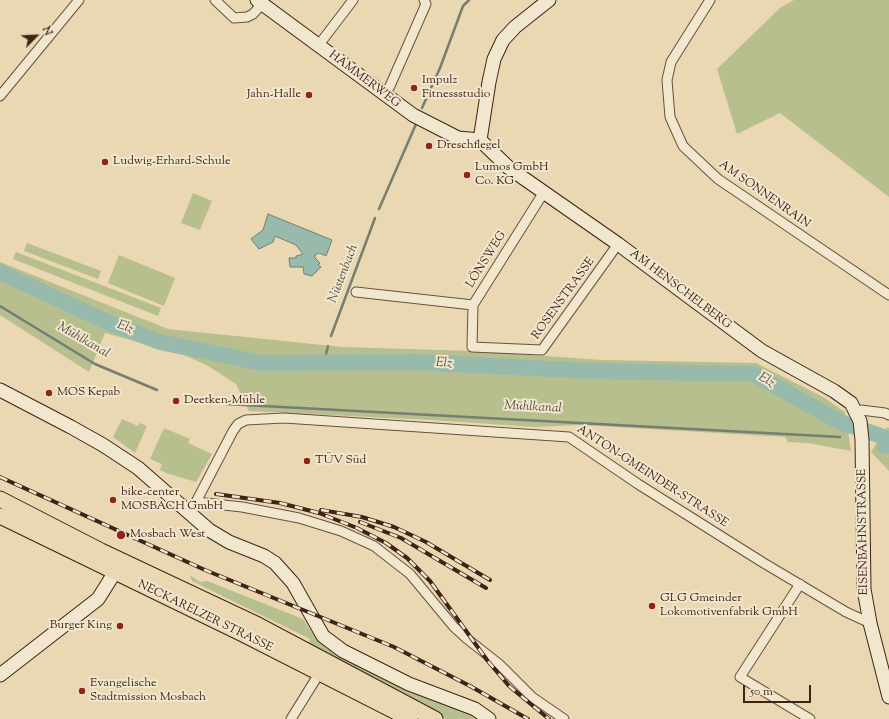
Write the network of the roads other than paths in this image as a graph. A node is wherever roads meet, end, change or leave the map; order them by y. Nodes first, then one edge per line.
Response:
1 (78, 0) edge
2 (215, 0) edge
3 (353, 0) edge
4 (424, 0) edge
5 (549, 0) edge
6 (710, 0) edge
7 (260, 2) edge
8 (318, 46) junction
9 (384, 95) junction
10 (0, 96) edge
11 (480, 140) junction
12 (544, 192) junction
13 (618, 244) junction
14 (356, 292) dead end
15 (889, 295) edge
16 (474, 304) junction
17 (472, 347) joint
18 (0, 390) edge
19 (889, 415) edge
20 (858, 417) junction
21 (0, 500) edge
22 (192, 507) junction
23 (0, 516) edge
24 (118, 567) junction
25 (800, 584) junction
26 (870, 623) junction
27 (315, 654) junction
28 (318, 671) junction
29 (0, 675) edge
30 (889, 697) edge
31 (403, 717) edge
32 (291, 719) edge
33 (435, 719) edge
34 (489, 719) edge
35 (564, 719) edge
36 (810, 719) edge

1 - 10 street
2 - 7 street
3 - 8 street
4 - 9 street
5 - 11 street
6 - 15 street, AM SONNENRAIN
7 - 8 street, HAMMERWEG
8 - 9 street, HAMMERWEG
9 - 11 street, HAMMERWEG
11 - 12 street, AM HENSCHELBERG
12 - 13 street, AM HENSCHELBERG
12 - 16 street, LÖNSWEG
13 - 17 street, ROSENSTRASSE
13 - 20 street, AM HENSCHELBERG
14 - 16 street
16 - 17 street, LÖNSWEG
18 - 22 street
19 - 20 street
20 - 26 street, EISENBAHNSTRASSE
21 - 24 main road
22 - 25 street, ANTON-GMEINDER-STRASSE
22 - 34 street
22 - 35 street
23 - 24 main road, NECKARELZER STRASSE
24 - 27 main road
24 - 28 main road, NECKARELZER STRASSE
24 - 29 street
25 - 26 street, ANTON-GMEINDER-STRASSE
25 - 36 street
26 - 30 street, EISENBAHNSTRASSE
27 - 28 street
27 - 33 main road
28 - 31 main road, NECKARELZER STRASSE
28 - 32 street

